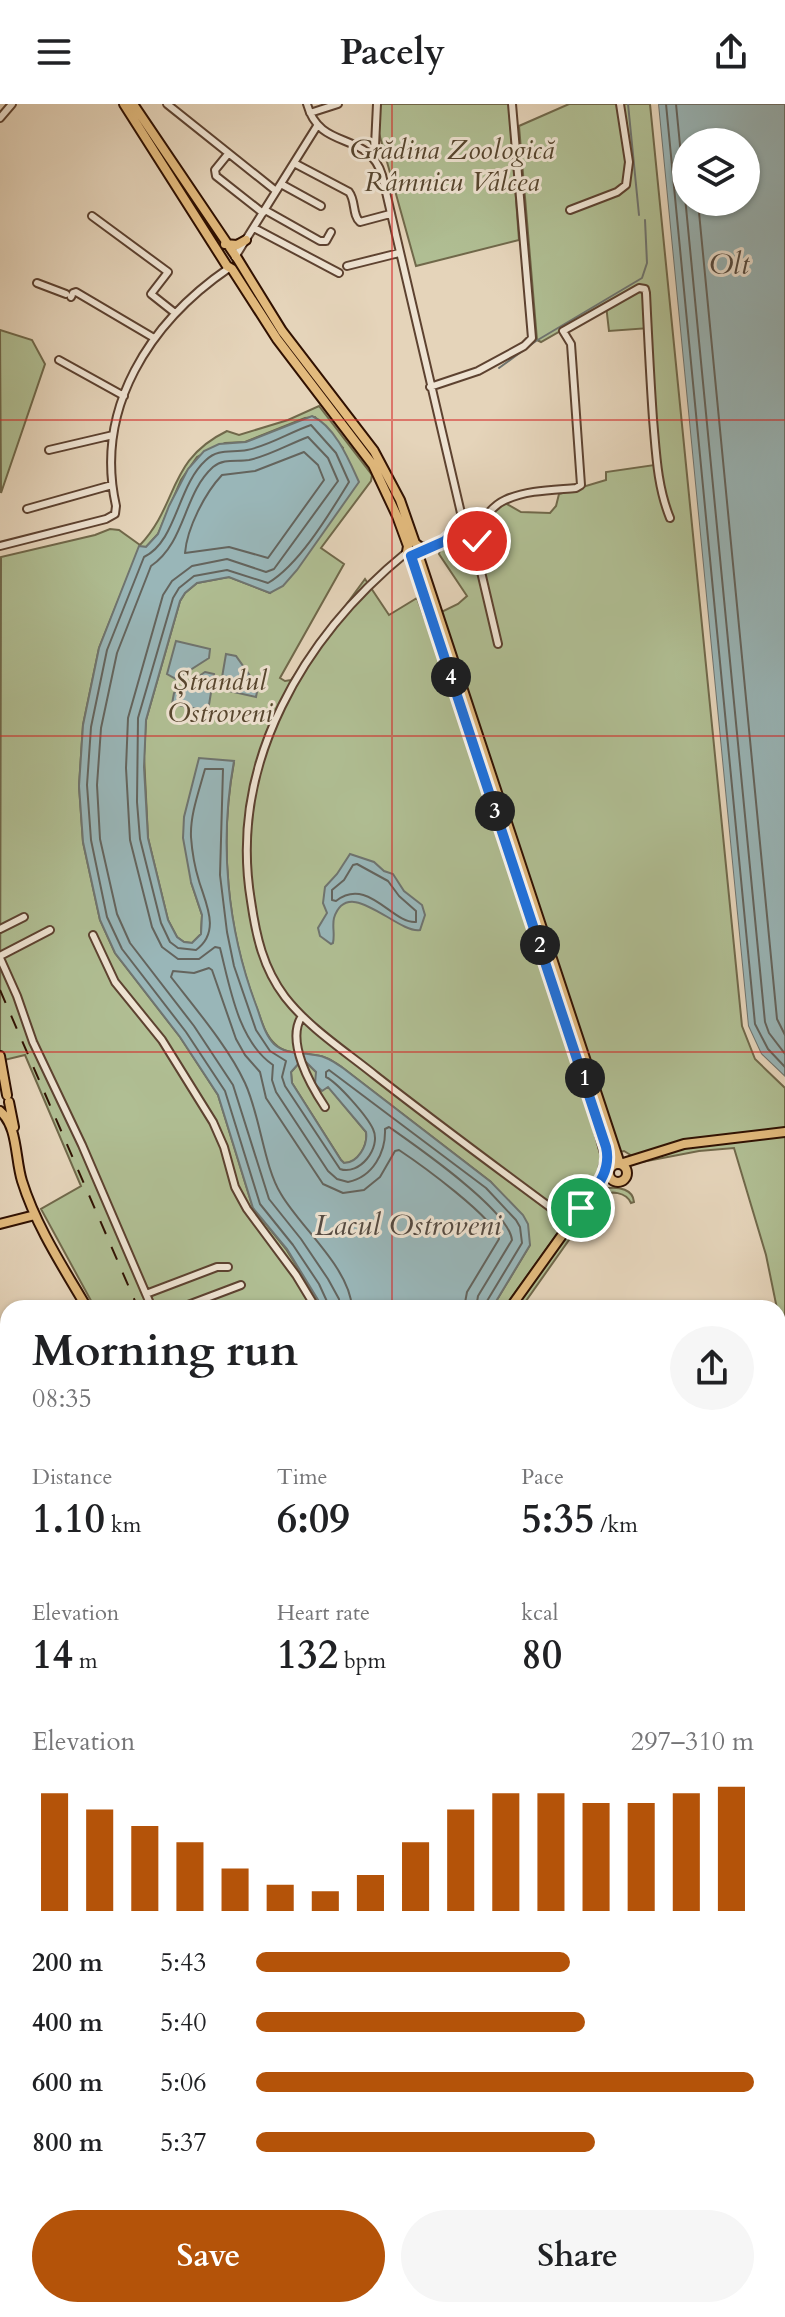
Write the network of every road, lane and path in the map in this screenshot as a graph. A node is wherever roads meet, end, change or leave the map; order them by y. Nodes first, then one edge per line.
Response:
1 (12, 104) edge
2 (124, 104) edge
3 (133, 104) edge
4 (167, 104) edge
5 (307, 104) edge
6 (338, 104) edge
7 (377, 104) edge
8 (512, 104) edge
9 (620, 104) edge
10 (310, 113) junction
11 (0, 118) edge
12 (317, 126) junction
13 (371, 153) junction
14 (228, 154) junction
15 (294, 163) junction
16 (281, 184) junction
17 (276, 191) junction
18 (321, 206) dead end
19 (570, 210) dead end
20 (264, 212) junction
21 (390, 214) junction
22 (92, 216) dead end
23 (254, 228) junction
24 (331, 232) dead end
25 (246, 240) junction
26 (225, 244) junction
27 (399, 253) junction
28 (231, 263) junction
29 (347, 266) dead end
30 (339, 273) dead end
31 (37, 283) dead end
32 (175, 313) junction
33 (154, 338) junction
34 (59, 360) dead end
35 (430, 387) junction
36 (124, 396) junction
37 (113, 435) junction
38 (49, 450) dead end
39 (112, 485) junction
40 (27, 509) dead end
41 (670, 518) dead end
42 (458, 529) junction
43 (0, 546) edge
44 (413, 551) junction
45 (498, 644) dead end
46 (24, 917) dead end
47 (0, 929) edge
48 (50, 930) dead end
49 (93, 935) dead end
50 (0, 957) edge
51 (302, 1016) junction
52 (0, 1056) edge
53 (5, 1096) edge
54 (325, 1107) dead end
55 (0, 1111) edge
56 (785, 1132) edge
57 (14, 1140) junction
58 (612, 1154) junction
59 (638, 1160) junction
60 (620, 1164) junction
61 (609, 1170) junction
62 (627, 1173) junction
63 (601, 1181) junction
64 (617, 1182) junction
65 (592, 1194) junction
66 (35, 1215) junction
67 (570, 1222) junction
68 (0, 1224) edge
69 (228, 1267) dead end
70 (241, 1285) dead end
71 (146, 1294) junction
72 (83, 1300) edge
73 (149, 1300) edge
74 (201, 1300) edge
75 (311, 1300) edge
76 (516, 1300) edge

1 - 11 street
2 - 28 main road
3 - 26 main road
4 - 14 street
5 - 10 street
6 - 10 street
7 - 13 street
8 - 35 street
9 - 19 street
10 - 12 street
12 - 13 street
12 - 15 street
13 - 21 street
14 - 17 street
14 - 20 street
15 - 16 street
15 - 21 street
16 - 17 street
16 - 18 street
17 - 20 street
20 - 23 street
20 - 24 street
21 - 27 street
22 - 32 street
23 - 25 street
23 - 30 street
25 - 26 main road
25 - 28 street
26 - 28 main road
27 - 29 street
27 - 35 street
28 - 32 street
28 - 44 main road
31 - 33 street
32 - 33 street
33 - 36 street
34 - 36 street
35 - 42 street
36 - 37 street
37 - 38 street
37 - 39 street
39 - 40 street
39 - 43 street
41 - 42 street
42 - 44 street
42 - 45 street
44 - 51 street
44 - 58 main road
46 - 47 street
48 - 50 street
49 - 75 street
50 - 71 street
51 - 54 street
51 - 67 street
52 - 53 main road
53 - 55 main road
53 - 57 main road
55 - 57 main road
56 - 59 main road
57 - 66 main road
58 - 59 main road
58 - 60 main road
58 - 61 main road
58 - 63 main road
59 - 60 main road
59 - 62 main road
60 - 61 main road
60 - 62 main road
61 - 63 main road
61 - 64 main road
62 - 64 main road
63 - 65 main road
64 - 65 main road
65 - 67 main road
66 - 68 main road
66 - 72 main road
67 - 76 main road
69 - 71 street
70 - 74 street
71 - 73 street

